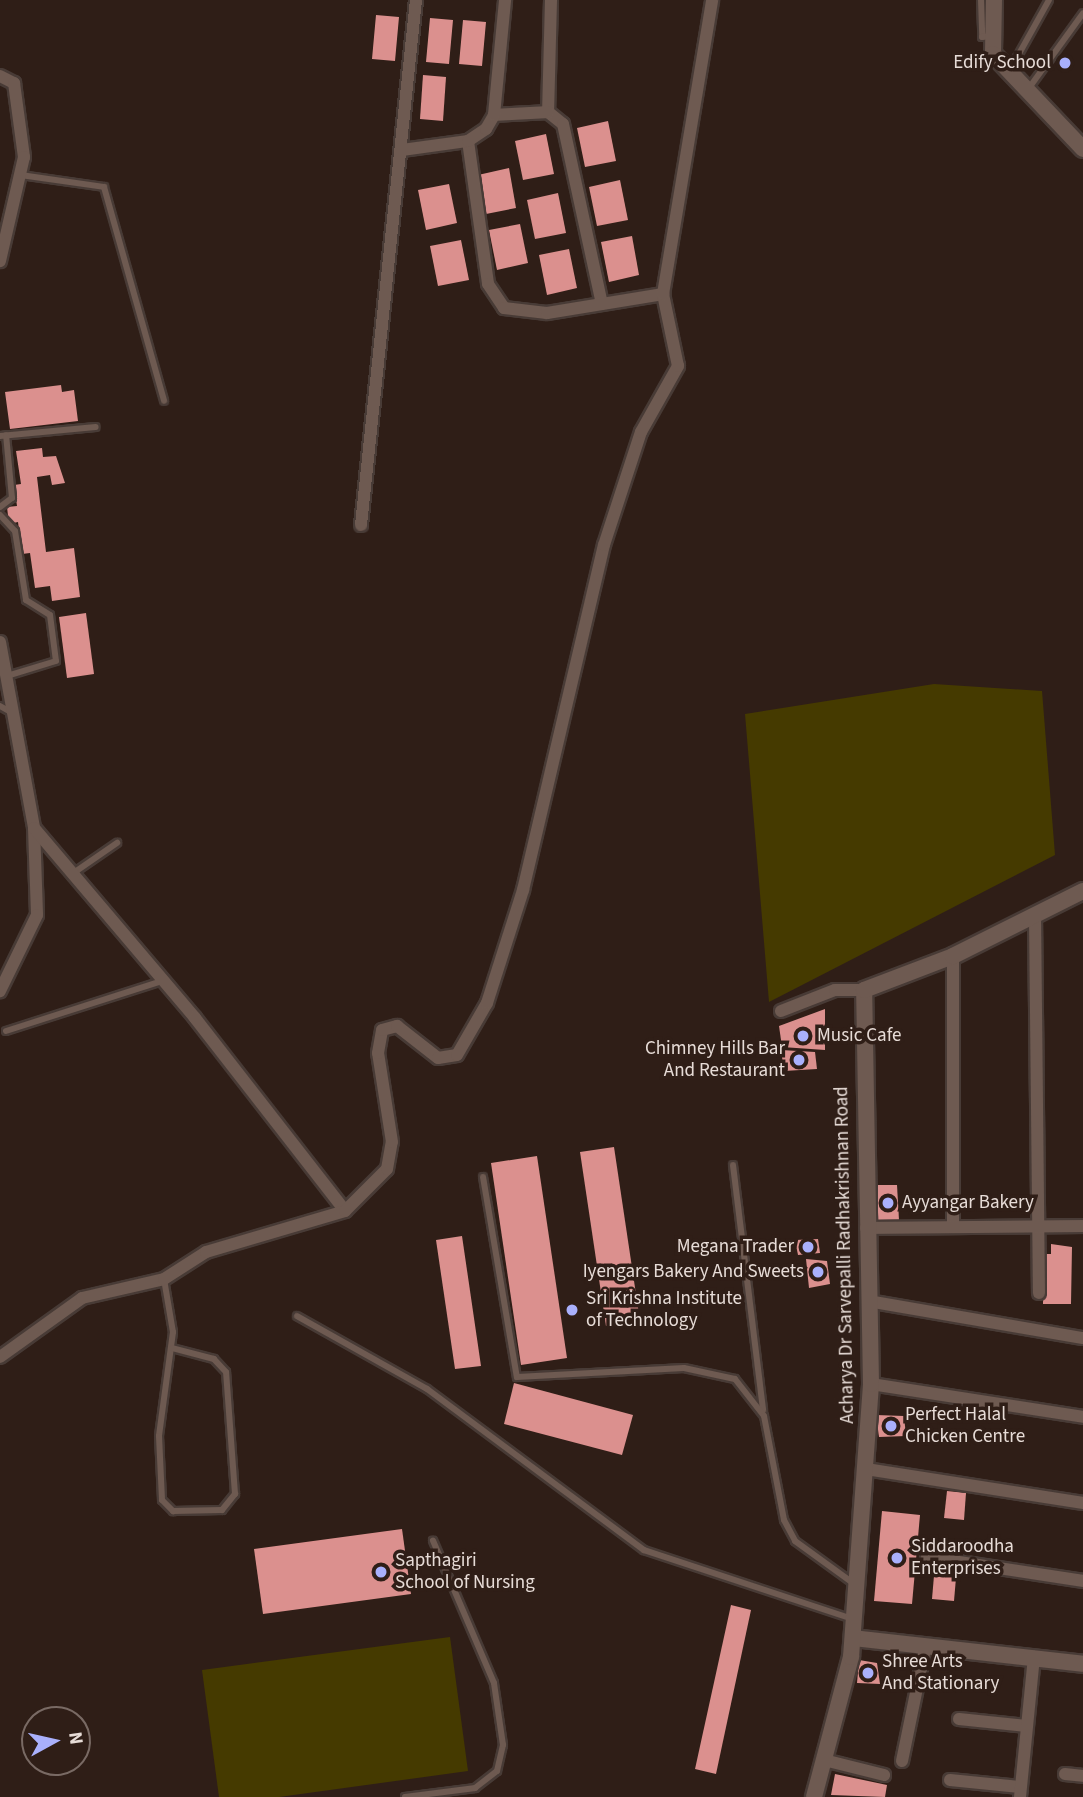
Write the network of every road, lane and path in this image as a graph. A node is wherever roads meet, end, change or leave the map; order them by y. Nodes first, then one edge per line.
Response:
1 (416, 0) edge
2 (505, 0) edge
3 (551, 0) edge
4 (712, 0) edge
5 (981, 0) edge
6 (994, 0) edge
7 (1049, 0) edge
8 (1083, 13) edge
9 (993, 36) junction
10 (1009, 72) junction
11 (0, 76) edge
12 (1027, 91) junction
13 (548, 112) junction
14 (494, 115) junction
15 (468, 141) junction
16 (1082, 145) edge
17 (402, 150) junction
18 (20, 175) junction
19 (0, 261) edge
20 (663, 294) junction
21 (602, 304) junction
22 (164, 401) dead end
23 (96, 427) dead end
24 (3, 435) edge
25 (0, 507) edge
26 (0, 515) edge
27 (361, 525) dead end
28 (0, 642) edge
29 (6, 676) junction
30 (0, 706) edge
31 (13, 712) junction
32 (34, 828) junction
33 (117, 843) dead end
34 (72, 874) junction
35 (1081, 893) edge
36 (1035, 915) junction
37 (953, 956) junction
38 (159, 982) junction
39 (864, 990) junction
40 (0, 991) edge
41 (781, 1011) dead end
42 (6, 1031) dead end
43 (733, 1165) dead end
44 (483, 1177) dead end
45 (345, 1211) junction
46 (1038, 1226) junction
47 (1083, 1226) edge
48 (954, 1227) junction
49 (866, 1228) junction
50 (164, 1279) junction
51 (1039, 1293) dead end
52 (868, 1301) junction
53 (297, 1317) dead end
54 (1083, 1338) edge
55 (172, 1348) junction
56 (0, 1357) edge
57 (871, 1384) junction
58 (764, 1416) junction
59 (1083, 1417) edge
60 (866, 1469) junction
61 (1083, 1503) edge
62 (433, 1541) dead end
63 (927, 1557) dead end
64 (1083, 1581) edge
65 (858, 1586) junction
66 (855, 1620) junction
67 (853, 1639) junction
68 (925, 1649) junction
69 (1034, 1657) junction
70 (1083, 1664) edge
71 (959, 1719) dead end
72 (1027, 1726) junction
73 (824, 1760) junction
74 (902, 1761) dead end
75 (1065, 1774) dead end
76 (884, 1775) dead end
77 (1083, 1776) edge
78 (950, 1780) dead end
79 (1020, 1792) edge
80 (405, 1797) edge
81 (814, 1797) edge

1 - 17 street
2 - 14 street
3 - 13 street
4 - 20 street
5 - 9 lane
6 - 9 street
7 - 10 lane
8 - 12 lane
9 - 10 street
10 - 12 street
11 - 18 street
12 - 16 street
13 - 14 street
13 - 21 street
14 - 15 street
15 - 17 street
15 - 21 street
17 - 27 street
18 - 19 street
18 - 22 lane
20 - 21 street
20 - 45 street
23 - 24 lane
24 - 25 lane
26 - 29 lane
28 - 29 street
29 - 31 street
30 - 31 lane
31 - 32 street
32 - 34 street
32 - 40 street
33 - 34 lane
34 - 38 street
35 - 36 street
36 - 37 street
36 - 46 street
37 - 39 street
37 - 48 street
38 - 42 lane
38 - 45 street
39 - 41 street
39 - 49 street, Acharya Dr Sarvepalli Radhakrishnan Road
43 - 58 lane
44 - 58 lane
45 - 50 street
46 - 47 street
46 - 48 street
46 - 51 street
48 - 49 street
49 - 52 street, Acharya Dr Sarvepalli Radhakrishnan Road
50 - 55 lane
50 - 56 street
52 - 54 street
52 - 57 street, Acharya Dr Sarvepalli Radhakrishnan Road
53 - 66 lane
55 - 55 lane
57 - 59 street
57 - 60 street, Acharya Dr Sarvepalli Radhakrishnan Road
58 - 65 lane
60 - 61 street
60 - 65 street, Acharya Dr Sarvepalli Radhakrishnan Road
62 - 80 lane
63 - 64 street
65 - 66 street, Acharya Dr Sarvepalli Radhakrishnan Road
66 - 67 street, Acharya Dr Sarvepalli Radhakrishnan Road
67 - 68 street
67 - 73 street, Acharya Dr Sarvepalli Radhakrishnan Road
68 - 69 street
68 - 74 street
69 - 70 street
69 - 72 street
71 - 72 street
72 - 79 street
73 - 76 street
73 - 81 street, Acharya Dr Sarvepalli Radhakrishnan Road
75 - 77 street
78 - 79 street

